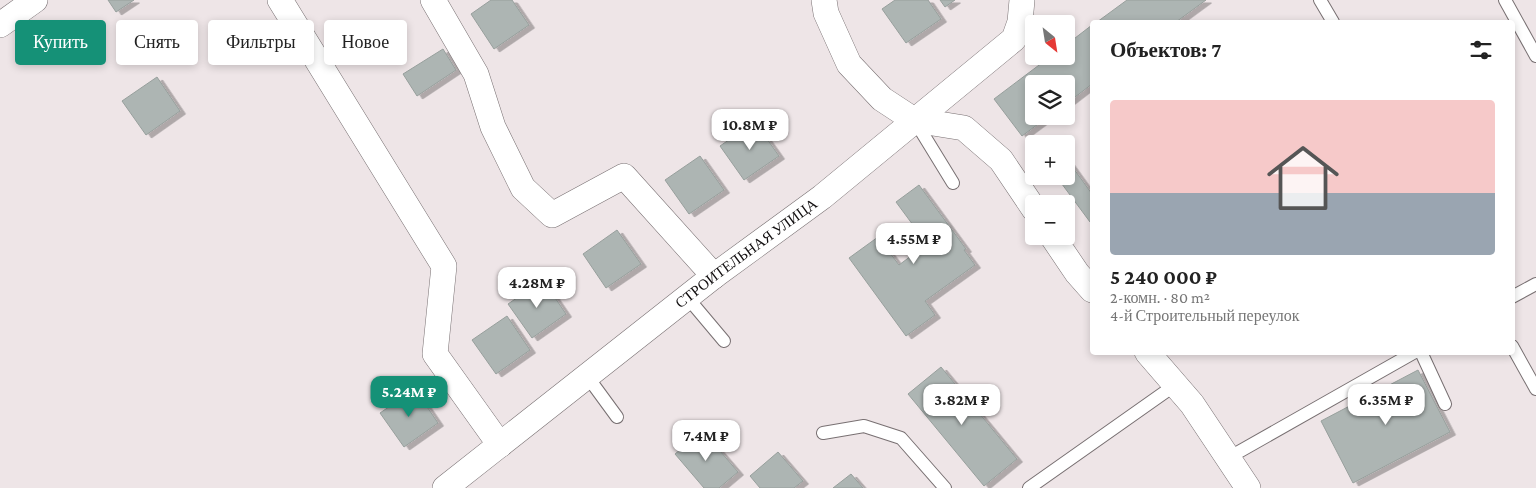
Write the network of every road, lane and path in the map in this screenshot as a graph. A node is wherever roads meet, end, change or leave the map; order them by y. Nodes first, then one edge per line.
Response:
1 (35, 0) edge
2 (280, 0) edge
3 (433, 0) edge
4 (824, 0) edge
5 (1022, 0) edge
6 (1320, 0) edge
7 (1505, 0) edge
8 (1331, 20) edge
9 (0, 26) edge
10 (1536, 56) edge
11 (914, 120) junction
12 (953, 183) dead end
13 (1025, 195) edge
14 (1058, 245) edge
15 (714, 276) junction
16 (1536, 284) edge
17 (1090, 288) edge
18 (1515, 295) edge
19 (687, 298) junction
20 (724, 341) dead end
21 (1515, 351) edge
22 (1150, 355) edge
23 (1410, 355) edge
24 (1422, 355) edge
25 (587, 376) junction
26 (1175, 385) junction
27 (1536, 389) edge
28 (1445, 404) dead end
29 (617, 417) dead end
30 (823, 433) dead end
31 (500, 445) junction
32 (1228, 458) junction
33 (445, 488) edge
34 (945, 488) edge
35 (1029, 488) edge
36 (1248, 488) edge

1 - 9 street
2 - 31 street
3 - 15 street
4 - 11 street
5 - 11 street, СТРОИТЕЛЬНАЯ УЛИЦА
6 - 8 lane
7 - 10 lane
11 - 12 lane
11 - 13 street
11 - 15 street, СТРОИТЕЛЬНАЯ УЛИЦА
14 - 17 street
15 - 19 street, СТРОИТЕЛЬНАЯ УЛИЦА
16 - 18 lane
19 - 20 lane
19 - 25 street, СТРОИТЕЛЬНАЯ УЛИЦА
21 - 27 lane
22 - 26 street
23 - 32 lane
24 - 28 lane
25 - 29 lane
25 - 31 street, СТРОИТЕЛЬНАЯ УЛИЦА
26 - 32 street
26 - 35 lane
30 - 34 lane
31 - 33 street, СТРОИТЕЛЬНАЯ УЛИЦА
32 - 36 street

